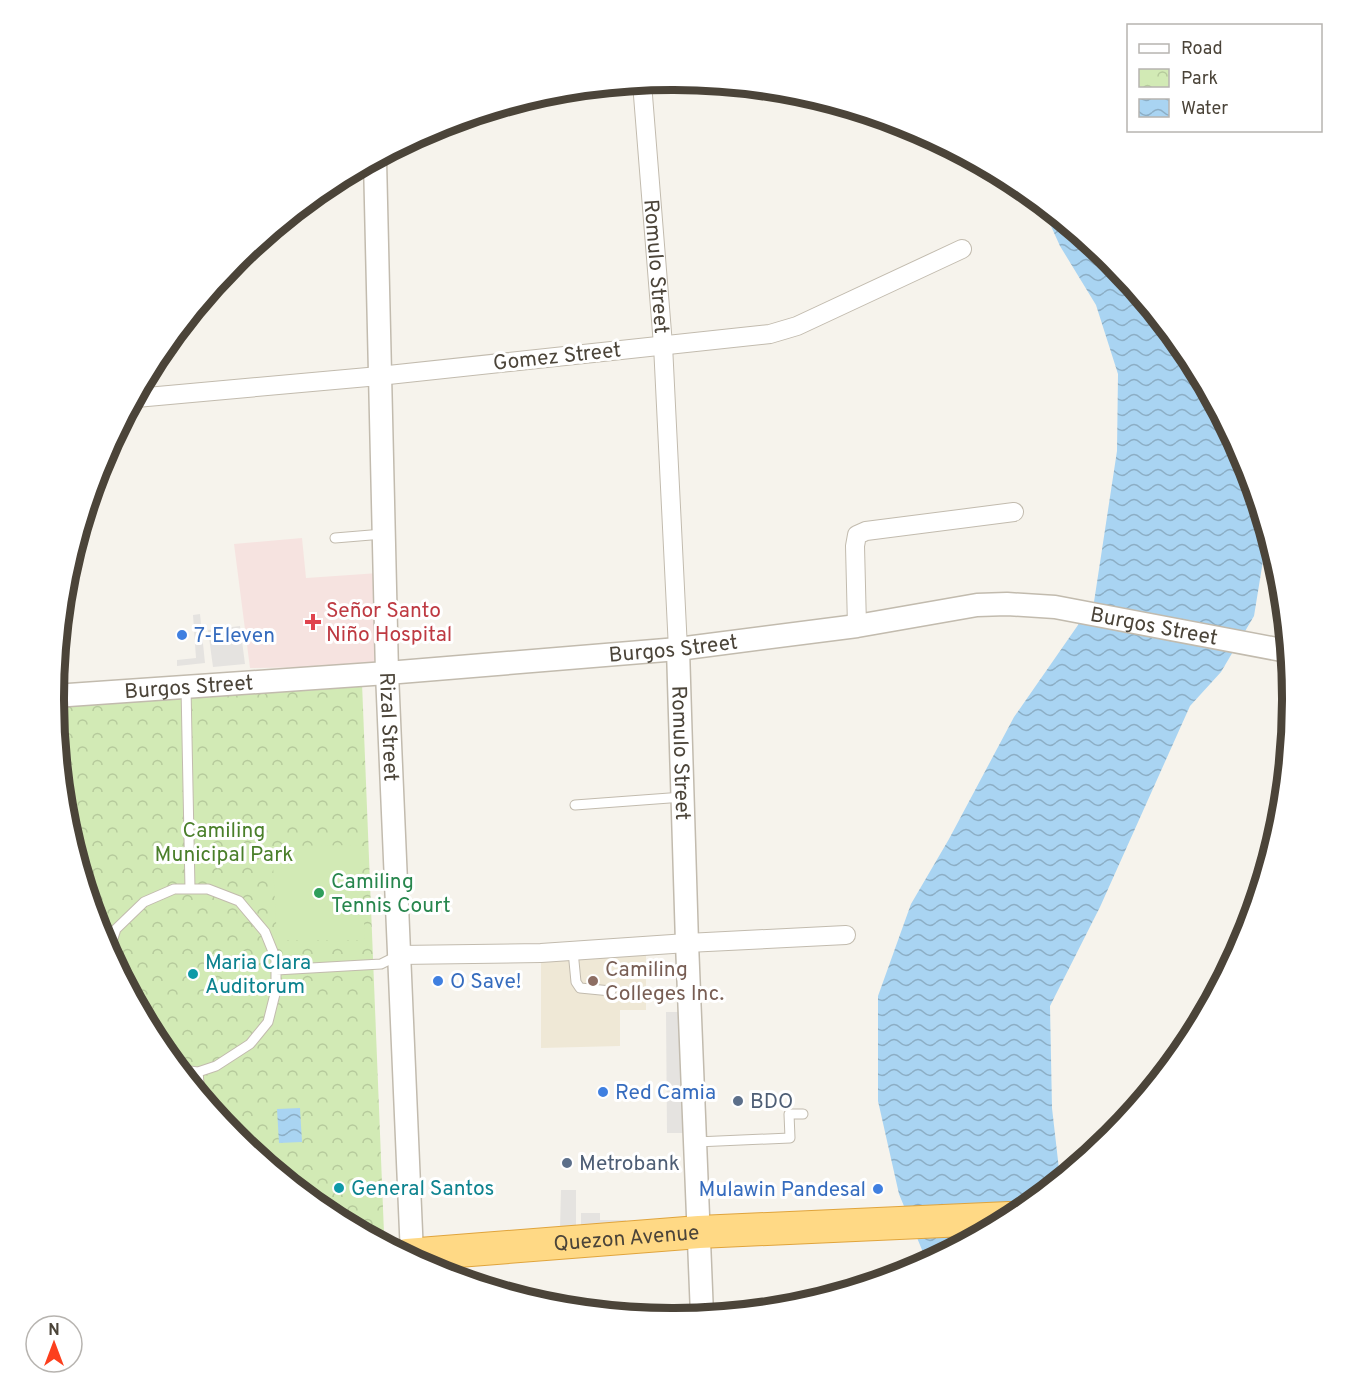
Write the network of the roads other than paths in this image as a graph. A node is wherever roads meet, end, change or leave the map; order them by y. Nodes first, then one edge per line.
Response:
1 (643, 92) edge
2 (375, 169) edge
3 (962, 249) dead end
4 (663, 345) junction
5 (379, 376) junction
6 (145, 397) edge
7 (1014, 512) dead end
8 (383, 534) junction
9 (335, 538) dead end
10 (857, 626) junction
11 (678, 649) junction
12 (1279, 650) edge
13 (387, 673) junction
14 (186, 687) junction
15 (64, 695) edge
16 (683, 797) junction
17 (574, 805) dead end
18 (189, 889) junction
19 (846, 934) dead end
20 (113, 937) edge
21 (687, 943) junction
22 (573, 951) junction
23 (399, 955) junction
24 (276, 970) junction
25 (611, 991) dead end
26 (192, 1071) edge
27 (198, 1072) junction
28 (199, 1079) edge
29 (803, 1114) dead end
30 (696, 1142) junction
31 (988, 1219) edge
32 (699, 1232) junction
33 (411, 1248) edge
34 (426, 1255) edge
35 (702, 1307) edge

1 - 4 street, Romulo Street
2 - 5 street, Rizal Street
3 - 4 street, Gomez Street
4 - 5 street, Gomez Street
4 - 11 street, Romulo Street
5 - 6 street, Gomez Street
5 - 8 street, Rizal Street
7 - 10 street
8 - 9 lane
8 - 13 street, Rizal Street
10 - 11 street, Burgos Street
10 - 12 street, Burgos Street
11 - 13 street, Burgos Street
11 - 16 street, Romulo Street
13 - 14 street, Burgos Street
13 - 23 street, Rizal Street
14 - 15 street, Burgos Street
14 - 18 lane
16 - 17 lane
16 - 21 street, Romulo Street
18 - 20 lane
18 - 24 lane
19 - 21 street
21 - 22 street
21 - 30 street, Romulo Street
22 - 23 street
22 - 25 lane
23 - 24 lane
23 - 33 street, Rizal Street
24 - 27 lane
26 - 27 lane
27 - 28 lane
29 - 30 lane
30 - 32 street, Romulo Street
31 - 32 highway, Quezon Avenue
32 - 34 highway, Quezon Avenue
32 - 35 street, Romulo Street

